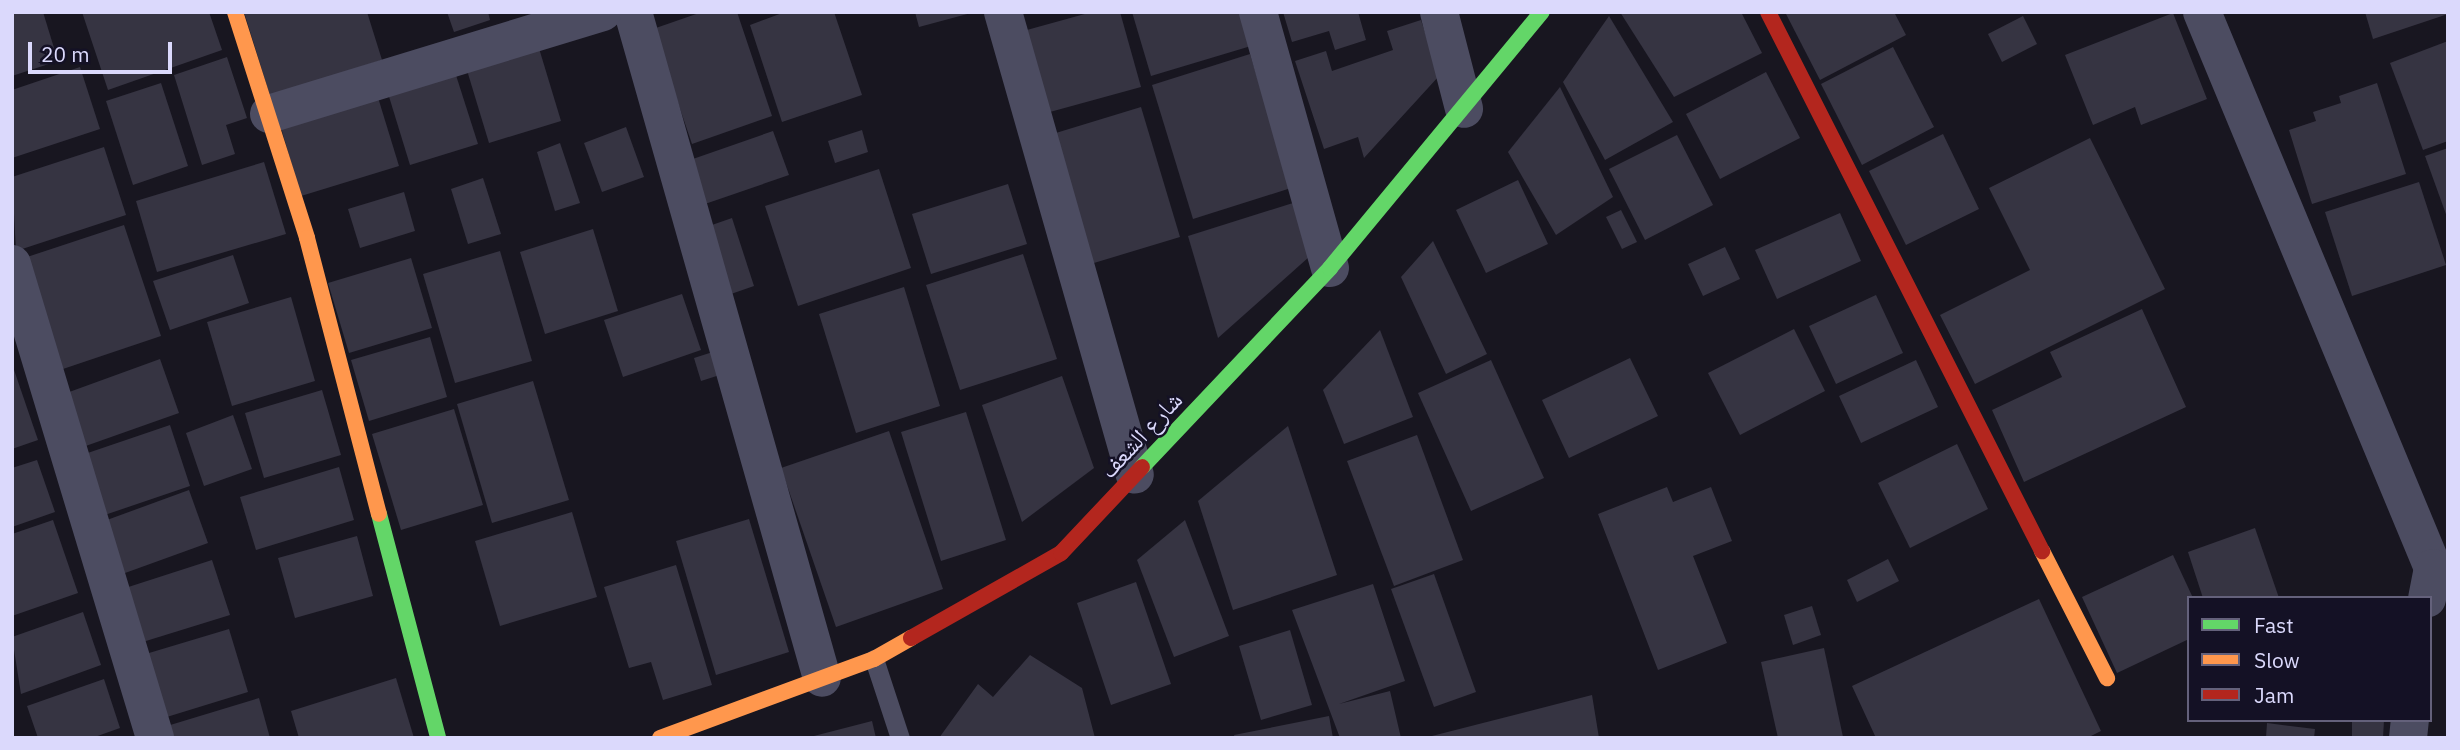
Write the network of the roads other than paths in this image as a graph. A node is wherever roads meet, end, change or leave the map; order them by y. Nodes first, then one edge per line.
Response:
1 (235, 12) edge
2 (603, 12) edge
3 (633, 12) edge
4 (1003, 12) edge
5 (1258, 12) edge
6 (1438, 12) edge
7 (1542, 12) edge
8 (1768, 12) edge
9 (2202, 12) edge
10 (1464, 109) junction
11 (269, 114) junction
12 (12, 264) edge
13 (1330, 268) junction
14 (1135, 475) junction
15 (2427, 596) edge
16 (874, 659) junction
17 (822, 678) junction
18 (2106, 678) dead end
19 (717, 717) junction
20 (155, 738) edge
21 (438, 738) edge
22 (660, 738) edge
23 (723, 738) edge
24 (900, 738) edge

1 - 11 street
2 - 11 street
3 - 17 street
4 - 14 street
5 - 13 street
6 - 10 street
7 - 10 street, شارع الشعف
8 - 18 street
9 - 15 street
10 - 13 street, شارع الشعف
11 - 21 street
12 - 20 street
13 - 14 street, شارع الشعف
14 - 16 street, شارع الشعف
16 - 17 street, شارع الشعف
16 - 24 lane
17 - 19 street, شارع الشعف
19 - 22 street, شارع الشعف
19 - 23 lane

